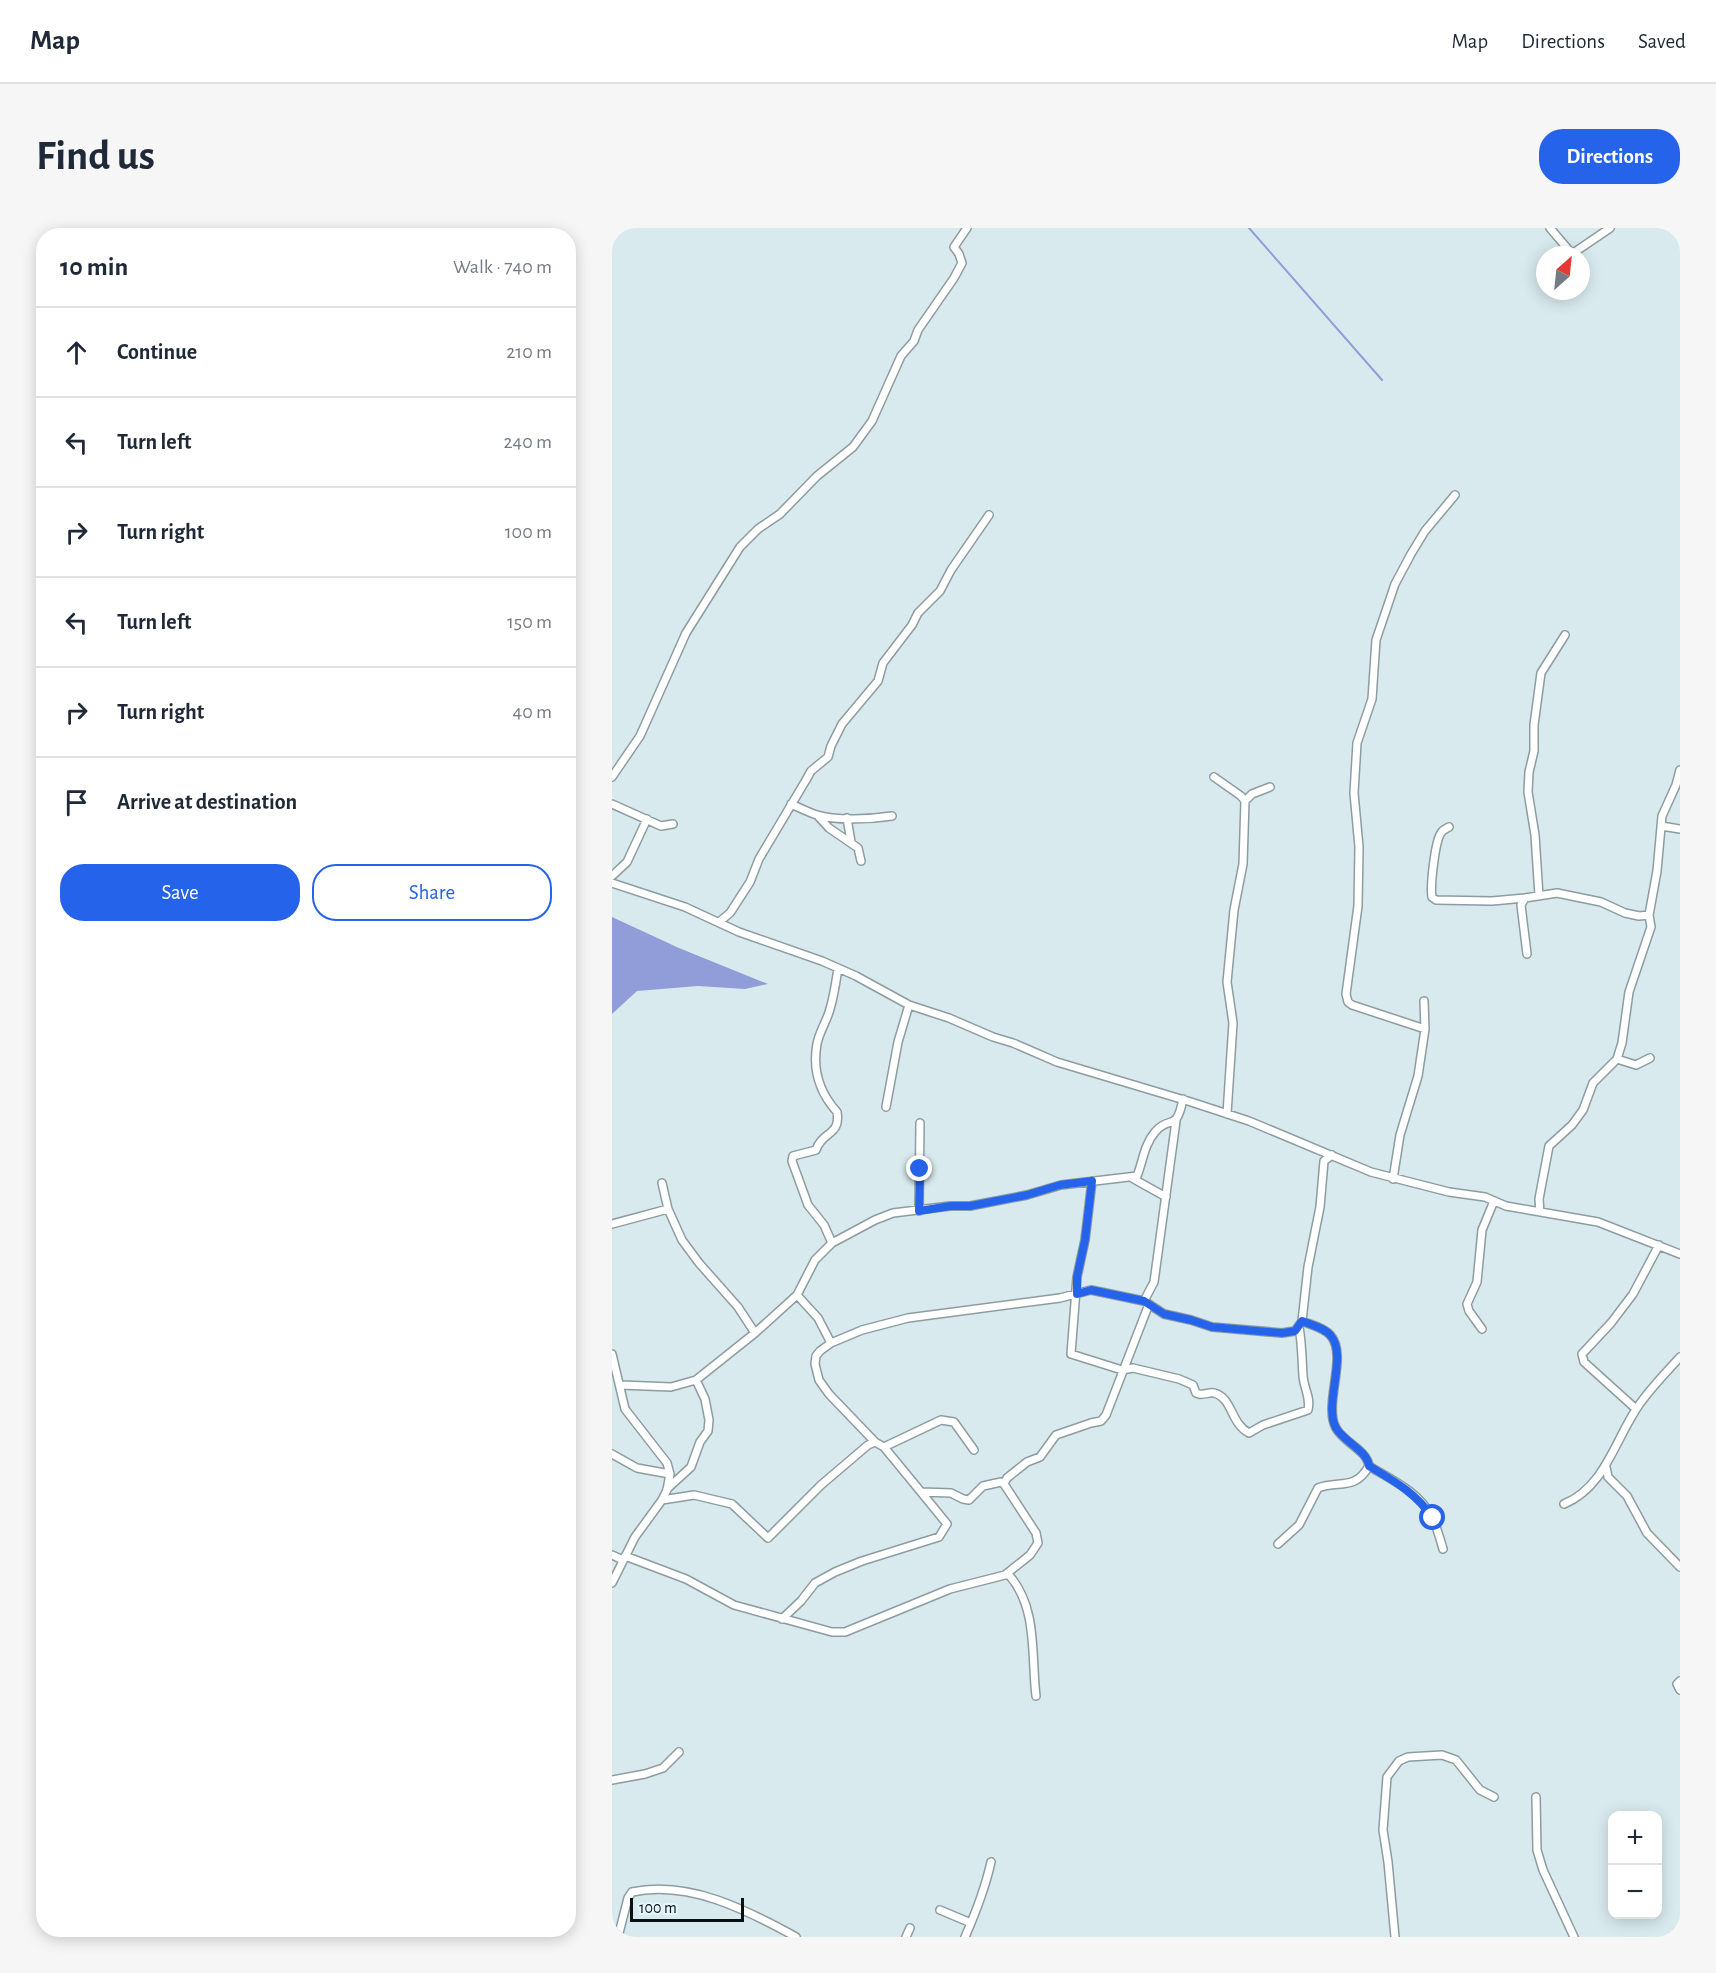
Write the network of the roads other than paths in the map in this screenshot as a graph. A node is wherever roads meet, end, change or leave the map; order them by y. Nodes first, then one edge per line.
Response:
1 (967, 228) edge
2 (1550, 228) edge
3 (1610, 228) edge
4 (1455, 495) dead end
5 (989, 515) dead end
6 (1564, 635) dead end
7 (1680, 770) edge
8 (612, 777) edge
9 (1214, 777) dead end
10 (1269, 787) dead end
11 (1245, 801) junction
12 (612, 804) edge
13 (791, 804) junction
14 (818, 816) junction
15 (892, 816) dead end
16 (847, 818) junction
17 (647, 819) junction
18 (673, 824) dead end
19 (1661, 826) junction
20 (1449, 827) dead end
21 (1680, 829) edge
22 (851, 842) junction
23 (861, 861) dead end
24 (612, 876) edge
25 (612, 883) edge
26 (1539, 896) junction
27 (1525, 898) junction
28 (1649, 915) junction
29 (718, 922) junction
30 (1527, 954) dead end
31 (838, 968) junction
32 (1424, 1001) dead end
33 (909, 1005) junction
34 (1425, 1029) junction
35 (1650, 1058) dead end
36 (1617, 1059) junction
37 (1183, 1099) junction
38 (886, 1107) dead end
39 (1227, 1114) junction
40 (1176, 1121) junction
41 (920, 1123) dead end
42 (1332, 1155) junction
43 (1132, 1178) junction
44 (1393, 1179) junction
45 (1092, 1181) junction
46 (663, 1183) dead end
47 (1166, 1197) junction
48 (1494, 1201) junction
49 (668, 1209) junction
50 (919, 1211) junction
51 (1540, 1212) junction
52 (612, 1224) edge
53 (832, 1243) junction
54 (1659, 1245) junction
55 (1680, 1254) edge
56 (1077, 1294) junction
57 (797, 1295) junction
58 (1147, 1303) junction
59 (1300, 1324) junction
60 (1482, 1329) dead end
61 (755, 1333) junction
62 (831, 1343) junction
63 (612, 1354) edge
64 (1680, 1357) edge
65 (1122, 1370) junction
66 (696, 1380) junction
67 (621, 1385) junction
68 (1636, 1409) junction
69 (875, 1442) junction
70 (884, 1447) junction
71 (974, 1450) dead end
72 (612, 1454) edge
73 (1369, 1466) junction
74 (1606, 1467) junction
75 (670, 1474) junction
76 (1004, 1484) junction
77 (667, 1490) junction
78 (921, 1492) junction
79 (662, 1500) junction
80 (1564, 1504) dead end
81 (1278, 1544) dead end
82 (1443, 1549) dead end
83 (612, 1555) edge
84 (624, 1558) junction
85 (1680, 1567) edge
86 (1005, 1575) junction
87 (612, 1583) edge
88 (782, 1619) junction
89 (1680, 1681) edge
90 (1680, 1690) edge
91 (1036, 1696) dead end
92 (679, 1752) dead end
93 (612, 1780) edge
94 (1494, 1797) dead end
95 (1536, 1797) dead end
96 (991, 1862) dead end
97 (940, 1910) dead end
98 (971, 1923) junction
99 (910, 1928) dead end
100 (618, 1937) edge
101 (796, 1937) edge
102 (906, 1937) edge
103 (965, 1937) edge
104 (1395, 1937) edge
105 (1574, 1937) edge

1 - 8 street
2 - 3 street
4 - 34 street
5 - 13 street
6 - 26 street
7 - 19 street
9 - 11 street
10 - 11 street
11 - 39 street
12 - 17 street
13 - 14 street
13 - 29 street
14 - 16 street
14 - 22 street
15 - 16 street
16 - 22 street
17 - 18 street
17 - 24 street
19 - 21 street
19 - 28 street
20 - 27 street
22 - 23 street
25 - 29 street
26 - 27 street
26 - 28 street
27 - 30 street
28 - 36 street
29 - 31 street
31 - 33 street
31 - 53 street
32 - 34 street
33 - 37 street
33 - 38 street
34 - 44 street
35 - 36 street
36 - 51 street
37 - 39 street
37 - 40 street
39 - 42 street
40 - 43 street
40 - 47 street
41 - 50 street
42 - 44 street
42 - 59 street
43 - 45 street
43 - 47 street
44 - 48 street
45 - 50 street
45 - 56 street
46 - 49 street
47 - 58 street
48 - 51 street
48 - 60 street
49 - 52 street
49 - 61 street
50 - 53 street
51 - 54 street
53 - 57 street
54 - 55 street
54 - 68 street
56 - 58 street
56 - 62 street
56 - 65 street
57 - 61 street
57 - 62 street
58 - 59 street
58 - 65 street
59 - 65 street
59 - 73 street
61 - 66 street
62 - 69 street
63 - 67 street
64 - 68 street
65 - 76 street
66 - 67 street
66 - 77 street
67 - 75 street
68 - 74 street
69 - 70 street
69 - 79 street
70 - 71 street
70 - 78 street
72 - 75 street
73 - 81 street
73 - 82 street
74 - 80 street
74 - 85 street
75 - 77 street
76 - 78 street
76 - 86 street
77 - 79 street
78 - 88 street
79 - 84 street
83 - 84 street
84 - 87 street
84 - 88 street
86 - 88 street
86 - 91 street
89 - 90 street
92 - 93 street
94 - 104 street
95 - 105 street
96 - 98 street
97 - 98 street
98 - 103 street
99 - 102 street
100 - 101 street

